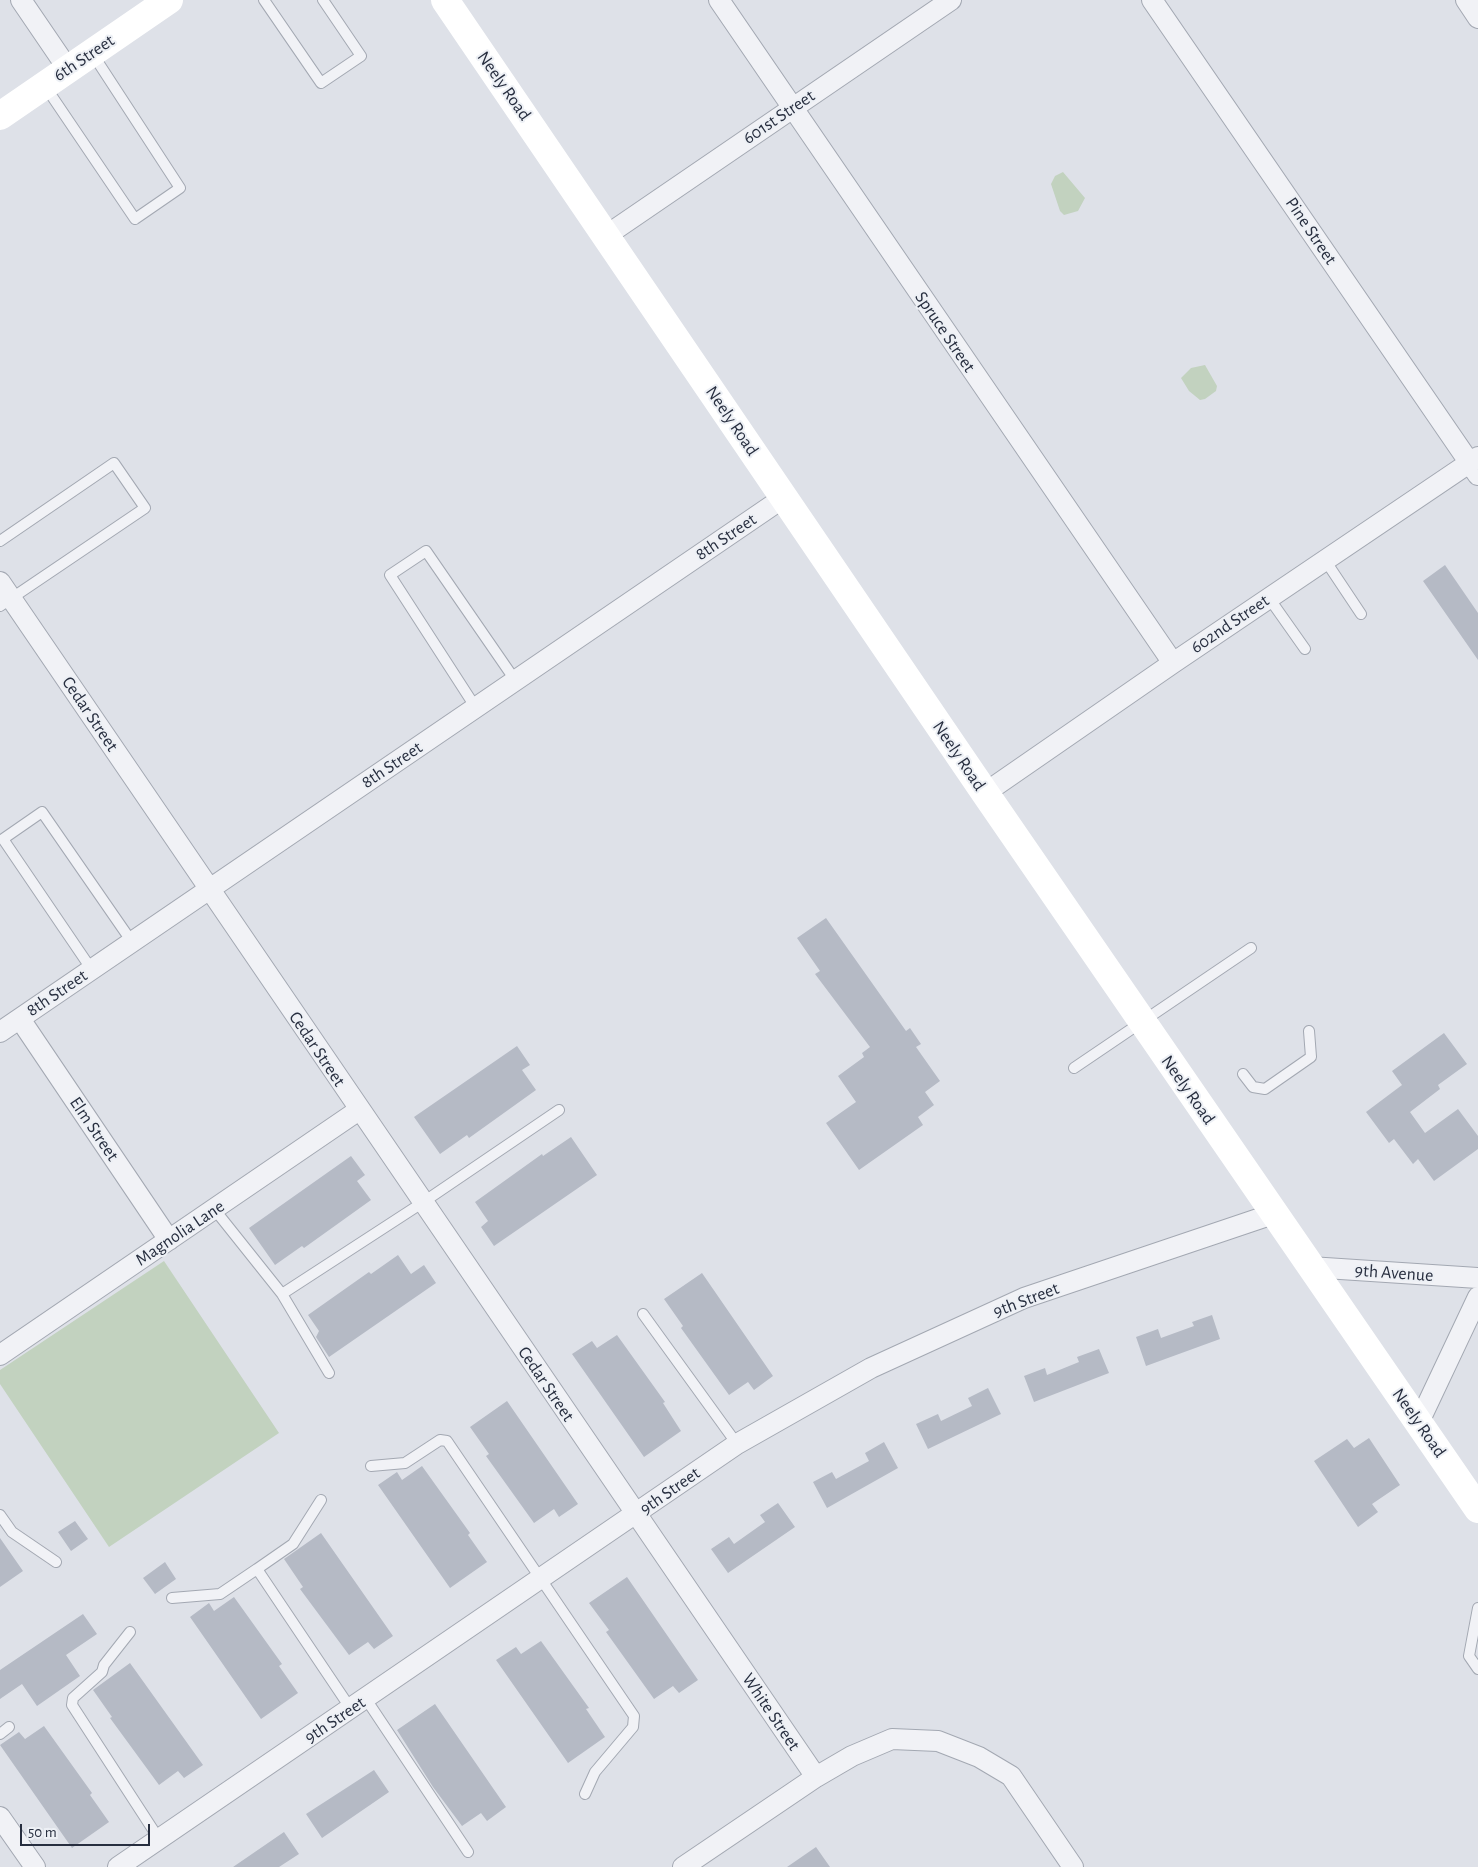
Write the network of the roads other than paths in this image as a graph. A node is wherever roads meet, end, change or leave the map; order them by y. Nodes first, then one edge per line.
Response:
1 (21, 0) edge
2 (169, 0) edge
3 (264, 0) edge
4 (323, 0) edge
5 (445, 0) edge
6 (719, 0) edge
7 (951, 0) edge
8 (1152, 0) edge
9 (1466, 0) edge
10 (1478, 18) edge
11 (92, 53) junction
12 (68, 69) junction
13 (44, 85) junction
14 (792, 108) junction
15 (0, 116) edge
16 (607, 235) junction
17 (1475, 465) edge
18 (783, 498) junction
19 (0, 542) edge
20 (1325, 560) junction
21 (0, 582) edge
22 (1269, 598) junction
23 (6, 602) edge
24 (1361, 614) dead end
25 (1305, 649) dead end
26 (1172, 663) junction
27 (515, 680) junction
28 (476, 708) junction
29 (985, 793) junction
30 (209, 890) junction
31 (132, 942) junction
32 (1251, 948) dead end
33 (92, 970) junction
34 (20, 1019) junction
35 (1141, 1022) junction
36 (1309, 1031) dead end
37 (0, 1032) edge
38 (1074, 1068) dead end
39 (1243, 1074) dead end
40 (359, 1110) junction
41 (559, 1110) dead end
42 (422, 1203) junction
43 (215, 1210) junction
44 (1273, 1214) junction
45 (169, 1240) junction
46 (1310, 1267) junction
47 (1478, 1278) edge
48 (282, 1294) junction
49 (1478, 1298) edge
50 (643, 1314) dead end
51 (0, 1355) edge
52 (329, 1373) dead end
53 (1419, 1422) junction
54 (737, 1444) junction
55 (371, 1466) dead end
56 (321, 1500) dead end
57 (1478, 1509) edge
58 (0, 1515) edge
59 (636, 1515) junction
60 (56, 1562) dead end
61 (258, 1569) junction
62 (540, 1580) junction
63 (172, 1598) dead end
64 (1478, 1608) edge
65 (130, 1632) dead end
66 (1478, 1669) edge
67 (359, 1704) junction
68 (9, 1727) dead end
69 (0, 1734) edge
70 (816, 1777) junction
71 (584, 1794) dead end
72 (0, 1817) edge
73 (159, 1839) junction
74 (468, 1852) dead end
75 (35, 1867) edge
76 (118, 1867) edge
77 (683, 1867) edge
78 (1073, 1867) edge

1 - 12 street
2 - 11 street, 6th Street
3 - 4 lane
5 - 16 street, Neely Road
6 - 14 street, Spruce Street
7 - 14 street, 601st Street
8 - 17 street, Pine Street
9 - 10 street
11 - 12 street, 6th Street
11 - 13 lane
12 - 13 street, 6th Street
13 - 15 street, 6th Street
14 - 16 street, 601st Street
14 - 26 street, Spruce Street
16 - 18 street, Neely Road
17 - 20 street, 602nd Street
18 - 27 street, 8th Street
18 - 29 street, Neely Road
19 - 23 lane
20 - 22 street, 602nd Street
20 - 24 lane
21 - 23 street, Cedar Street
22 - 25 lane
22 - 26 street, 602nd Street
23 - 30 street, Cedar Street
26 - 29 street, 602nd Street
27 - 28 street, 8th Street
27 - 28 lane
28 - 30 street, 8th Street
29 - 35 street, Neely Road
30 - 31 street, 8th Street
30 - 40 street, Cedar Street
31 - 33 street, 8th Street
31 - 33 lane
32 - 35 lane
33 - 34 street, 8th Street
34 - 37 street, 8th Street
34 - 45 street, Elm Street
35 - 38 lane
35 - 44 street, Neely Road
36 - 39 lane
40 - 42 street, Cedar Street
40 - 43 street, Magnolia Lane
41 - 42 lane
42 - 48 lane
42 - 59 street, Cedar Street
43 - 45 street, Magnolia Lane
43 - 48 lane
44 - 46 street, Neely Road
44 - 54 street, 9th Street
45 - 51 street, Magnolia Lane
46 - 47 street, 9th Avenue
46 - 53 street, Neely Road
48 - 52 lane
49 - 53 street
50 - 54 lane
53 - 57 street, Neely Road
54 - 59 street, 9th Street
55 - 62 lane
56 - 61 lane
58 - 60 lane
59 - 62 street, 9th Street
59 - 70 street, White Street
61 - 63 lane
61 - 67 lane
62 - 67 street, 9th Street
62 - 71 lane
64 - 66 lane
65 - 73 lane
67 - 73 street, 9th Street
67 - 74 lane
68 - 69 lane
70 - 77 street
70 - 78 street
72 - 75 street
73 - 76 street, 9th Street

